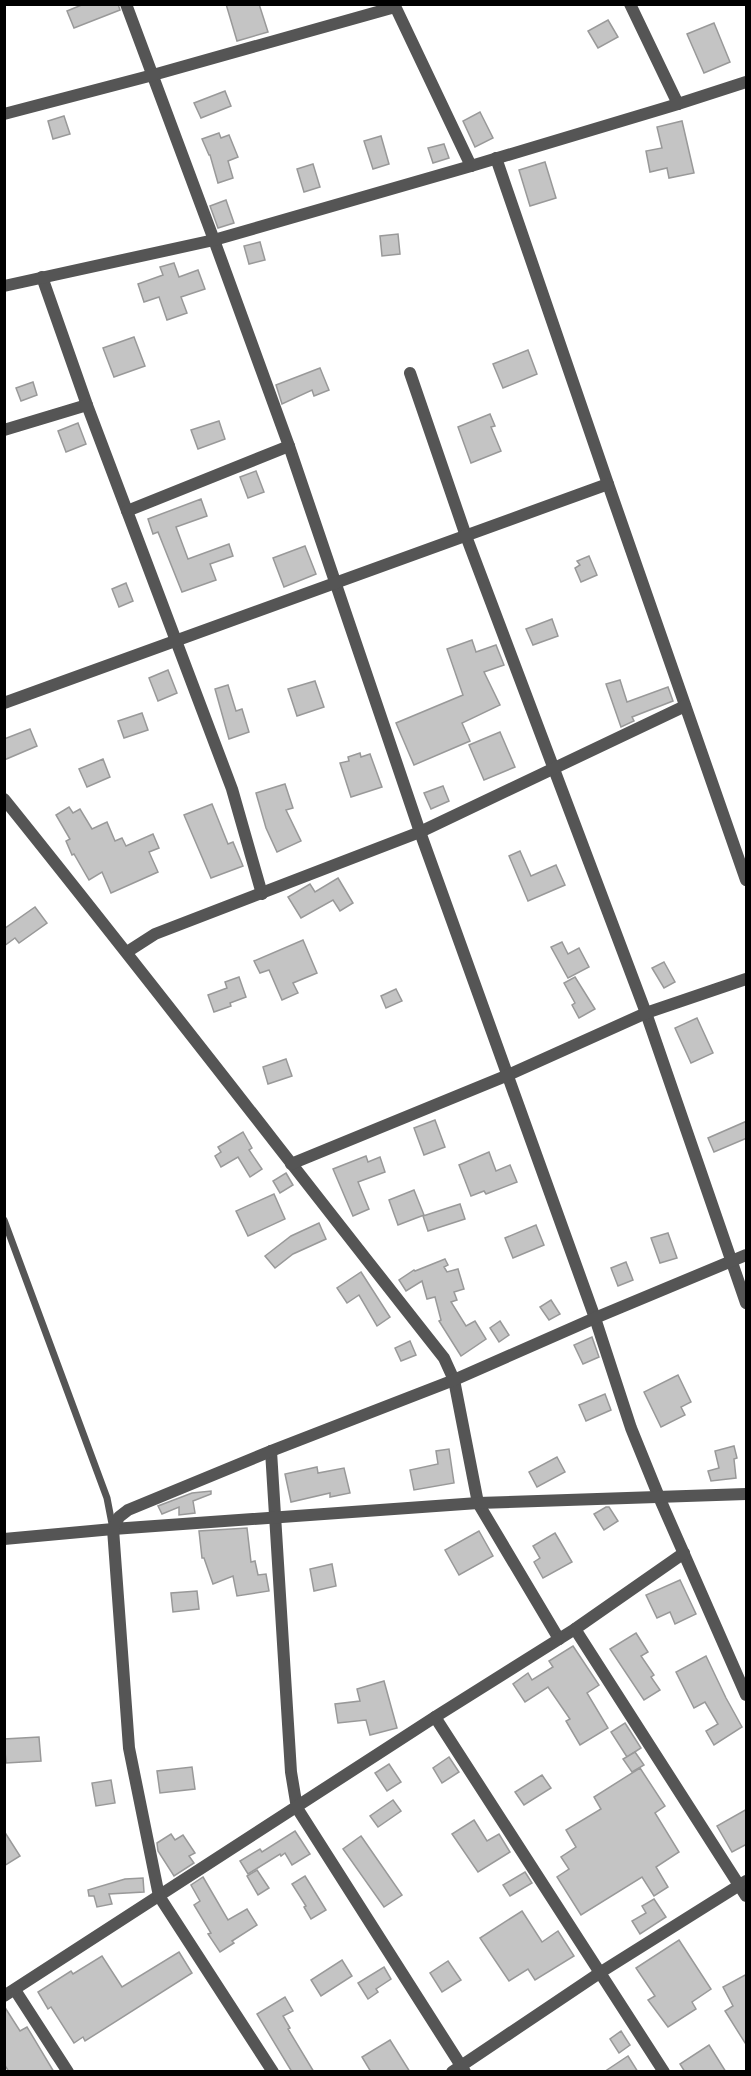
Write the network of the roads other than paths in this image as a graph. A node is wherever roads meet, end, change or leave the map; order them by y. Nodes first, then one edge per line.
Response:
1 (126, 4) edge
2 (630, 4) edge
3 (394, 6) edge
4 (153, 75) junction
5 (747, 82) edge
6 (678, 104) junction
7 (4, 114) edge
8 (496, 158) junction
9 (471, 166) junction
10 (214, 240) junction
11 (42, 278) junction
12 (4, 286) edge
13 (410, 373) dead end
14 (87, 405) junction
15 (4, 430) edge
16 (288, 446) junction
17 (608, 484) junction
18 (127, 511) junction
19 (466, 536) junction
20 (334, 583) junction
21 (176, 641) junction
22 (4, 703) edge
23 (686, 706) junction
24 (554, 770) junction
25 (4, 799) edge
26 (420, 832) junction
27 (747, 880) edge
28 (262, 894) junction
29 (127, 952) junction
30 (747, 979) edge
31 (646, 1013) junction
32 (508, 1075) junction
33 (291, 1164) junction
34 (4, 1220) edge
35 (747, 1255) edge
36 (732, 1260) junction
37 (747, 1303) edge
38 (596, 1318) junction
39 (454, 1380) junction
40 (271, 1451) junction
41 (747, 1494) edge
42 (659, 1497) junction
43 (477, 1503) junction
44 (276, 1517) junction
45 (112, 1528) junction
46 (4, 1539) edge
47 (684, 1553) junction
48 (575, 1629) junction
49 (559, 1639) junction
50 (747, 1695) edge
51 (435, 1717) junction
52 (297, 1808) junction
53 (744, 1888) edge
54 (159, 1896) junction
55 (601, 1972) junction
56 (8, 1992) edge
57 (460, 2070) edge
58 (68, 2072) edge
59 (273, 2072) edge
60 (664, 2072) edge

1 - 4 street
2 - 6 street
3 - 4 street
3 - 9 street
4 - 7 street
4 - 10 street
5 - 6 street
6 - 8 street
8 - 9 street
8 - 17 street
9 - 10 street
10 - 11 street
10 - 16 street
11 - 12 street
11 - 14 street
13 - 19 street
14 - 15 street
14 - 18 street
16 - 18 street
16 - 20 street
17 - 19 street
17 - 23 street
18 - 21 street
19 - 20 street
19 - 24 street
20 - 21 street
20 - 26 street
21 - 22 street
21 - 28 street
23 - 24 street
23 - 27 street
24 - 26 street
24 - 31 street
25 - 29 street
26 - 28 street
26 - 32 street
28 - 29 street
29 - 33 street
30 - 31 street
31 - 32 street
31 - 36 street
32 - 33 street
32 - 38 street
33 - 39 street
34 - 45 lane
35 - 36 street
36 - 37 street
36 - 38 street
38 - 39 street
38 - 42 street
39 - 40 street
39 - 43 street
40 - 44 street
40 - 45 street
41 - 42 street
42 - 43 street
42 - 47 street
43 - 44 street
43 - 49 street
44 - 45 street
44 - 52 street
45 - 46 street
45 - 54 street
47 - 48 street
47 - 50 street
48 - 49 street
48 - 53 street
49 - 51 street
51 - 52 street
51 - 55 street
52 - 54 street
52 - 57 street
53 - 55 street
54 - 56 street
54 - 59 street
55 - 57 street
55 - 60 street
56 - 58 street

